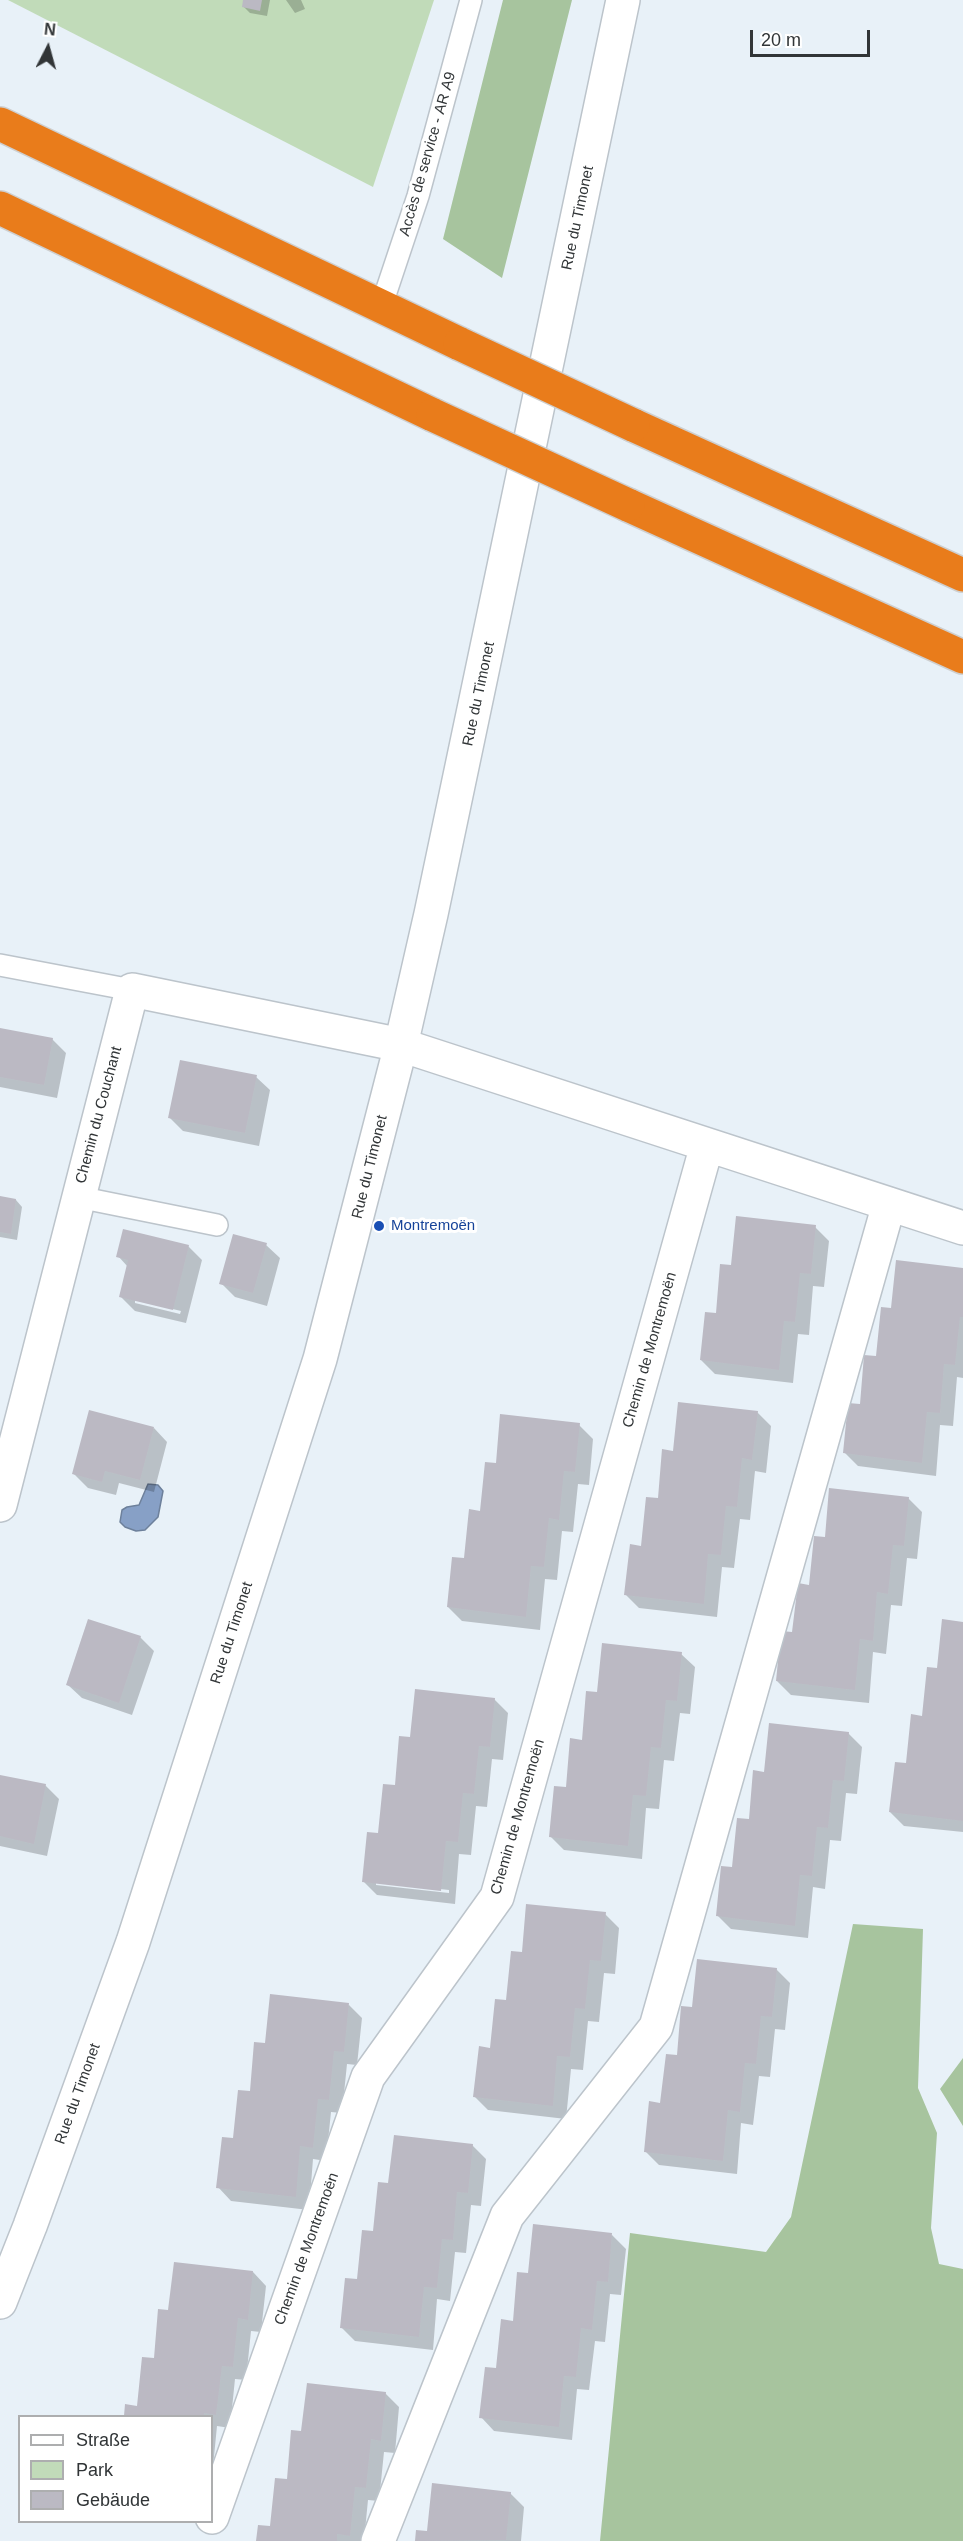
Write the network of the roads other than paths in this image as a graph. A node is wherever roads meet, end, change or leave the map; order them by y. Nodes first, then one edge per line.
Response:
1 (471, 0) edge
2 (623, 0) edge
3 (0, 124) edge
4 (0, 208) edge
5 (381, 307) junction
6 (963, 575) edge
7 (963, 657) edge
8 (0, 965) edge
9 (132, 990) junction
10 (401, 1046) junction
11 (708, 1145) junction
12 (78, 1197) junction
13 (889, 1204) junction
14 (217, 1225) dead end
15 (963, 1228) edge
16 (1, 1498) edge
17 (0, 2302) edge
18 (213, 2514) edge
19 (210, 2523) edge
20 (203, 2541) edge
21 (378, 2541) edge

1 - 5 lane, Accès de service - AR A9
2 - 10 street, Rue du Timonet
3 - 5 highway
4 - 7 highway, bridge
5 - 6 highway, bridge
8 - 9 lane
9 - 10 street
9 - 12 street, Chemin du Couchant
10 - 11 street
10 - 17 street, Rue du Timonet
11 - 13 street
11 - 18 street, Chemin de Montremoën
12 - 14 lane
12 - 16 street, Chemin du Couchant
13 - 15 street
13 - 21 street
19 - 20 street

